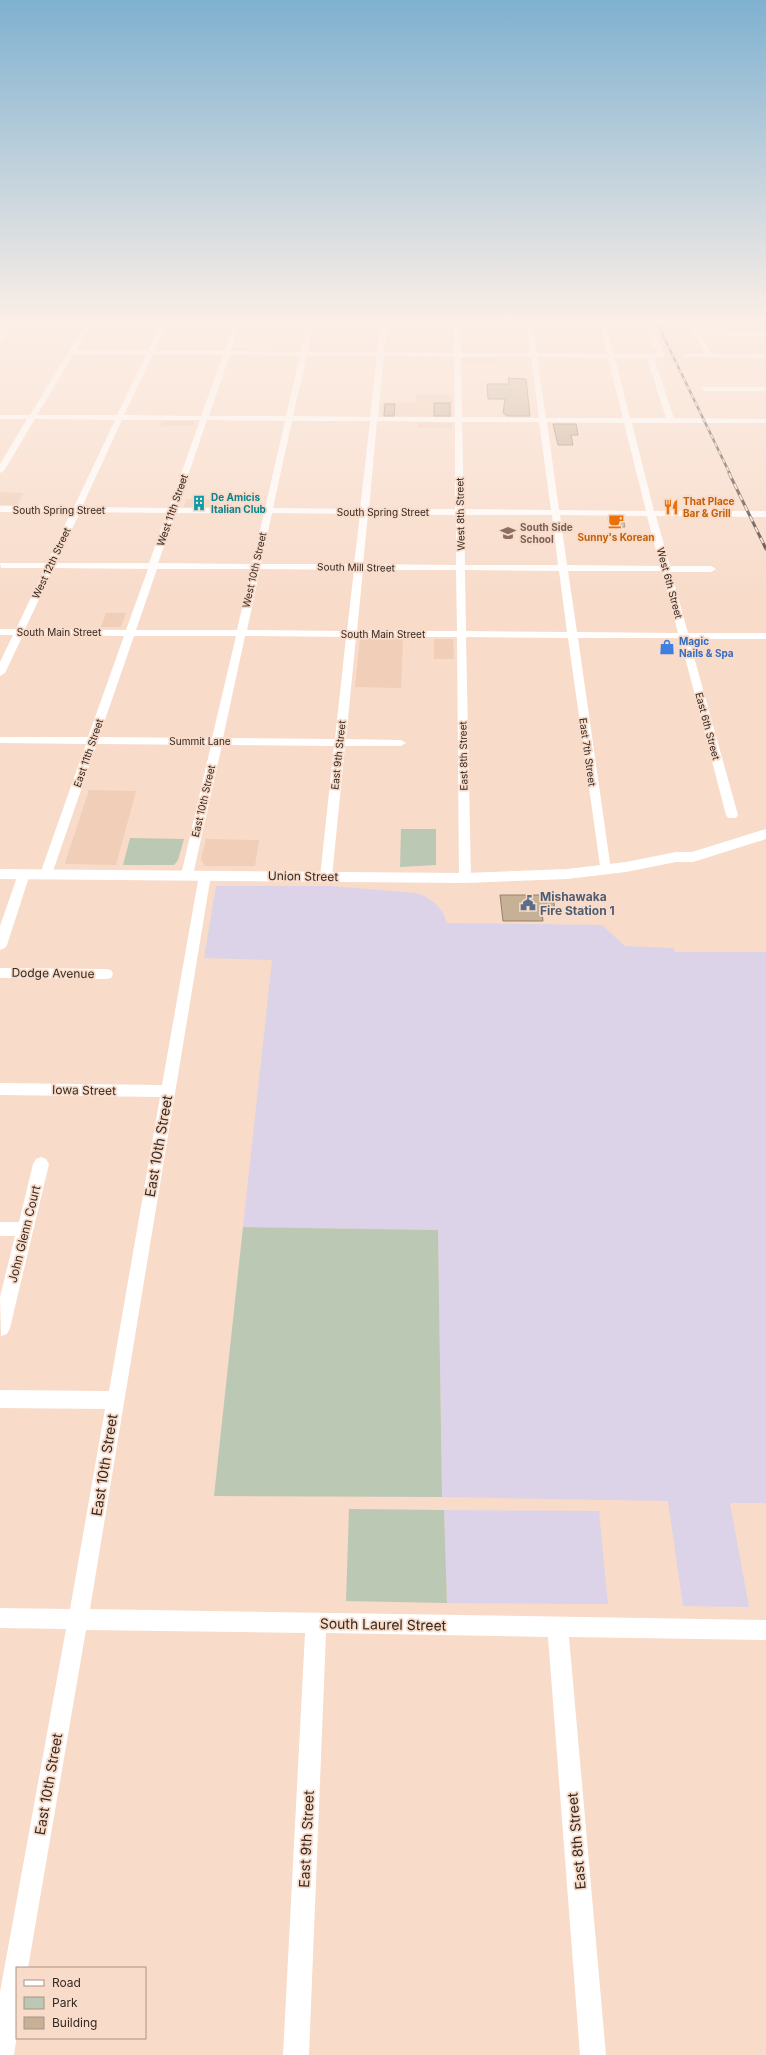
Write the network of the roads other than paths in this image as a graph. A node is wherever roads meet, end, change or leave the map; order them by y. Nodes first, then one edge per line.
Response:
1 (0, 417) edge
2 (374, 417) edge
3 (459, 417) edge
4 (543, 417) edge
5 (627, 417) edge
6 (670, 417) edge
7 (32, 418) junction
8 (118, 418) junction
9 (203, 419) junction
10 (289, 419) junction
11 (374, 420) junction
12 (459, 420) junction
13 (543, 420) junction
14 (628, 421) junction
15 (671, 421) junction
16 (766, 421) edge
17 (0, 471) edge
18 (0, 509) edge
19 (76, 510) junction
20 (172, 510) junction
21 (268, 511) junction
22 (364, 512) junction
23 (459, 512) junction
24 (556, 513) junction
25 (651, 514) junction
26 (766, 514) edge
27 (1, 565) edge
28 (50, 565) junction
29 (152, 566) junction
30 (255, 566) junction
31 (358, 567) junction
32 (461, 568) junction
33 (562, 568) junction
34 (667, 569) junction
35 (711, 569) dead end
36 (0, 632) edge
37 (19, 632) junction
38 (130, 632) junction
39 (240, 633) junction
40 (352, 634) junction
41 (462, 635) junction
42 (572, 635) junction
43 (684, 636) junction
44 (766, 636) edge
45 (0, 673) edge
46 (0, 740) edge
47 (92, 741) junction
48 (217, 741) junction
49 (339, 743) junction
50 (401, 743) dead end
51 (732, 815) dead end
52 (766, 823) edge
53 (766, 834) edge
54 (676, 857) junction
55 (605, 870) junction
56 (0, 874) edge
57 (24, 874) junction
58 (46, 874) junction
59 (196, 875) junction
60 (326, 877) junction
61 (465, 878) junction
62 (0, 945) edge
63 (0, 973) edge
64 (106, 974) dead end
65 (0, 1089) edge
66 (168, 1091) junction
67 (41, 1164) dead end
68 (0, 1229) edge
69 (25, 1230) junction
70 (1, 1328) dead end
71 (0, 1399) edge
72 (115, 1400) junction
73 (0, 1618) edge
74 (77, 1619) junction
75 (316, 1623) junction
76 (558, 1628) junction
77 (766, 1630) edge
78 (16, 1967) edge
79 (16, 1969) edge
80 (1, 2055) edge
81 (296, 2055) edge
82 (593, 2055) edge

1 - 7 street
2 - 11 street, East 9th Street
3 - 12 street, West 8th Street
4 - 13 street, East 7th Street
5 - 14 street, West 6th Street
6 - 15 street
7 - 8 street
7 - 17 street
8 - 9 street
8 - 19 street, West 12th Street
9 - 10 street
9 - 20 street, West 11th Street
10 - 11 street
10 - 21 street, West 10th Street
11 - 12 street
11 - 22 street, East 9th Street
12 - 13 street
12 - 23 street, West 8th Street
13 - 14 street
13 - 24 street, East 7th Street
14 - 15 street
14 - 25 street, West 6th Street
15 - 16 street
18 - 19 street, South Spring Street
19 - 20 street, South Spring Street
19 - 28 street, West 12th Street
20 - 21 street, South Spring Street
20 - 29 street, West 11th Street
21 - 22 street, South Spring Street
21 - 30 street, West 10th Street
22 - 23 street, South Spring Street
22 - 31 street, East 9th Street
23 - 24 street, South Spring Street
23 - 32 street, West 8th Street
24 - 25 street, South Spring Street
24 - 33 street, East 7th Street
25 - 26 street, South Spring Street
25 - 34 street, West 6th Street
27 - 28 street, South Mill Street
28 - 29 street, South Mill Street
28 - 37 street, West 12th Street
29 - 30 street, South Mill Street
29 - 38 street, West 11th Street
30 - 31 street, South Mill Street
30 - 39 street, West 10th Street
31 - 32 street, South Mill Street
31 - 40 street, East 9th Street
32 - 33 street, South Mill Street
32 - 41 street, West 8th Street
33 - 34 street, South Mill Street
33 - 42 street, East 7th Street
34 - 35 street, South Mill Street
34 - 43 street, West 6th Street
36 - 37 street, South Main Street
37 - 38 street, South Main Street
37 - 45 street, West 12th Street
38 - 39 street, South Main Street
38 - 47 street, East 11th Street
39 - 40 street, South Main Street
39 - 48 street, East 10th Street
40 - 41 street, South Main Street
40 - 49 street, East 9th Street
41 - 42 street, South Main Street
41 - 61 street, East 8th Street
42 - 43 street, South Main Street
42 - 55 street, East 7th Street
43 - 44 street, South Main Street
43 - 51 street, East 6th Street
46 - 47 street, Summit Lane
47 - 48 street, Summit Lane
47 - 58 street, East 11th Street
48 - 49 street, Summit Lane
48 - 59 street, East 10th Street
49 - 50 street, Summit Lane
49 - 60 street, East 9th Street
52 - 54 main road
53 - 54 main road, Union Street
54 - 55 main road, Union Street
55 - 61 main road, Union Street
56 - 57 main road, Union Street
57 - 58 main road, Union Street
57 - 62 street
58 - 59 main road, Union Street
59 - 60 main road, Union Street
59 - 66 street, East 10th Street
60 - 61 main road, Union Street
63 - 64 street, Dodge Avenue
65 - 66 street, Iowa Street
66 - 72 street, East 10th Street
67 - 69 street, John Glenn Court
68 - 69 street
69 - 70 street, John Glenn Court
71 - 72 street
72 - 74 street, East 10th Street
73 - 74 street, South Laurel Street
74 - 75 street, South Laurel Street
74 - 78 street, East 10th Street
75 - 76 street, South Laurel Street
75 - 81 street, East 9th Street
76 - 77 street, South Laurel Street
76 - 82 street, East 8th Street
79 - 80 street, East 10th Street

